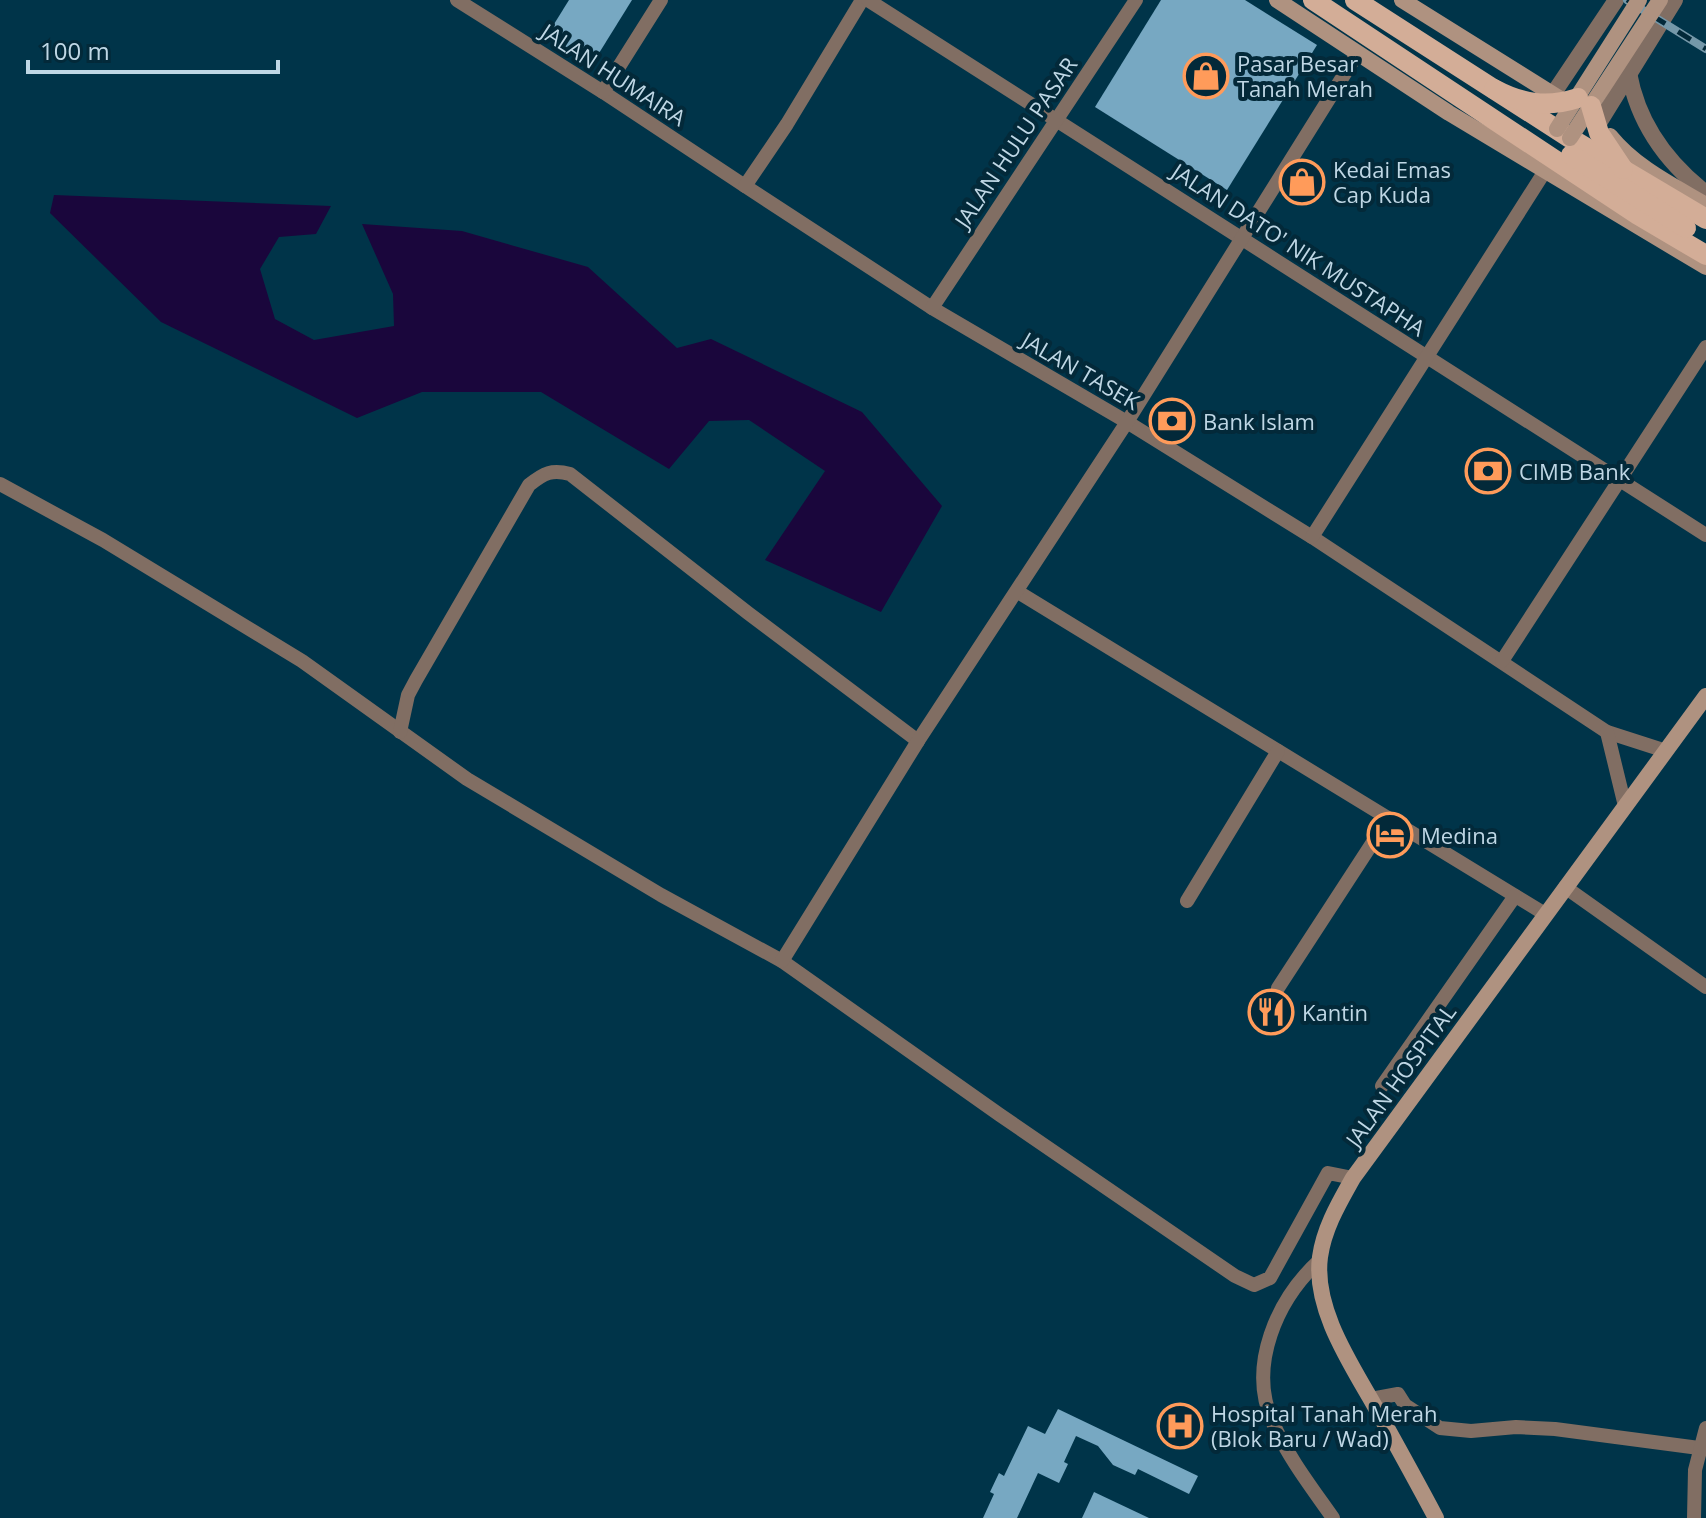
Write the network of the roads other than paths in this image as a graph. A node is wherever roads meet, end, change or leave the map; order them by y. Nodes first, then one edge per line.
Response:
1 (661, 0) edge
2 (862, 0) edge
3 (868, 0) edge
4 (1136, 0) edge
5 (1277, 0) edge
6 (1313, 0) edge
7 (1322, 0) edge
8 (1355, 0) edge
9 (1402, 0) edge
10 (1616, 0) edge
11 (1639, 0) edge
12 (1660, 0) edge
13 (1675, 0) edge
14 (463, 2) edge
15 (1357, 54) junction
16 (1629, 73) junction
17 (1494, 89) junction
18 (603, 92) junction
19 (1553, 94) junction
20 (1589, 109) junction
21 (1056, 121) junction
22 (1562, 136) junction
23 (1623, 169) junction
24 (1545, 171) junction
25 (745, 186) junction
26 (1706, 193) edge
27 (1706, 205) edge
28 (1706, 219) edge
29 (1242, 237) junction
30 (1706, 241) edge
31 (1706, 255) edge
32 (1706, 267) edge
33 (932, 308) junction
34 (1706, 347) edge
35 (1427, 356) junction
36 (1127, 422) junction
37 (1620, 480) junction
38 (0, 484) edge
39 (1706, 535) edge
40 (1312, 537) junction
41 (1018, 592) junction
42 (1502, 661) junction
43 (1704, 704) edge
44 (400, 732) junction
45 (1607, 732) junction
46 (918, 741) junction
47 (1278, 751) junction
48 (1666, 751) junction
49 (1625, 806) junction
50 (1388, 819) junction
51 (1565, 887) junction
52 (1515, 896) junction
53 (1187, 901) dead end
54 (1545, 914) junction
55 (782, 961) junction
56 (1706, 987) edge
57 (1278, 988) dead end
58 (1382, 1086) dead end
59 (1353, 1178) junction
60 (1320, 1260) junction
61 (1371, 1399) junction
62 (1706, 1428) edge
63 (1699, 1448) junction
64 (1333, 1518) edge
65 (1436, 1518) edge
66 (1694, 1518) edge

1 - 18 street
2 - 25 street
3 - 21 street, JALAN DATO' NIK MUSTAPHA
4 - 21 street, JALAN HULU PASAR
5 - 15 main road
6 - 31 main road
7 - 22 main road
8 - 17 main road
9 - 19 main road
10 - 19 street
11 - 20 main road, bridge
12 - 20 main road, bridge
13 - 16 street
14 - 18 street, JALAN HUMAIRA
15 - 24 main road
15 - 29 street
16 - 20 street
16 - 26 street
17 - 20 main road, bridge
17 - 22 main road, bridge
18 - 25 street, JALAN HUMAIRA
19 - 20 main road
20 - 22 main road, bridge
20 - 23 main road, bridge
20 - 27 main road
21 - 29 street, JALAN DATO' NIK MUSTAPHA
21 - 33 street, JALAN HULU PASAR
22 - 23 main road
22 - 30 main road
23 - 28 main road
24 - 32 main road
24 - 35 street
25 - 33 street, JALAN TASEK
29 - 35 street, JALAN DATO' NIK MUSTAPHA
29 - 36 street
33 - 36 street, JALAN TASEK
34 - 37 street
35 - 37 street, JALAN DATO' NIK MUSTAPHA
35 - 40 street
36 - 40 street, JALAN TASEK
36 - 41 street
37 - 39 street, JALAN DATO' NIK MUSTAPHA
37 - 42 street
38 - 44 street
40 - 42 street, JALAN TASEK
41 - 46 street
41 - 47 street
42 - 45 street, JALAN TASEK
43 - 48 main road, JALAN HOSPITAL
44 - 46 street
44 - 55 street
45 - 48 street, JALAN TASEK
45 - 49 street
46 - 55 street
47 - 50 street
47 - 53 street
48 - 49 main road, JALAN HOSPITAL
49 - 51 main road, JALAN HOSPITAL
50 - 52 street
50 - 57 street
51 - 54 main road, JALAN HOSPITAL
51 - 56 street
52 - 54 street
52 - 58 street
54 - 59 main road, JALAN HOSPITAL
55 - 59 street
59 - 60 main road, JALAN HOSPITAL
60 - 61 main road, JALAN HOSPITAL
60 - 64 street
61 - 63 street
61 - 65 main road, JALAN HOSPITAL
62 - 63 street
63 - 66 street

